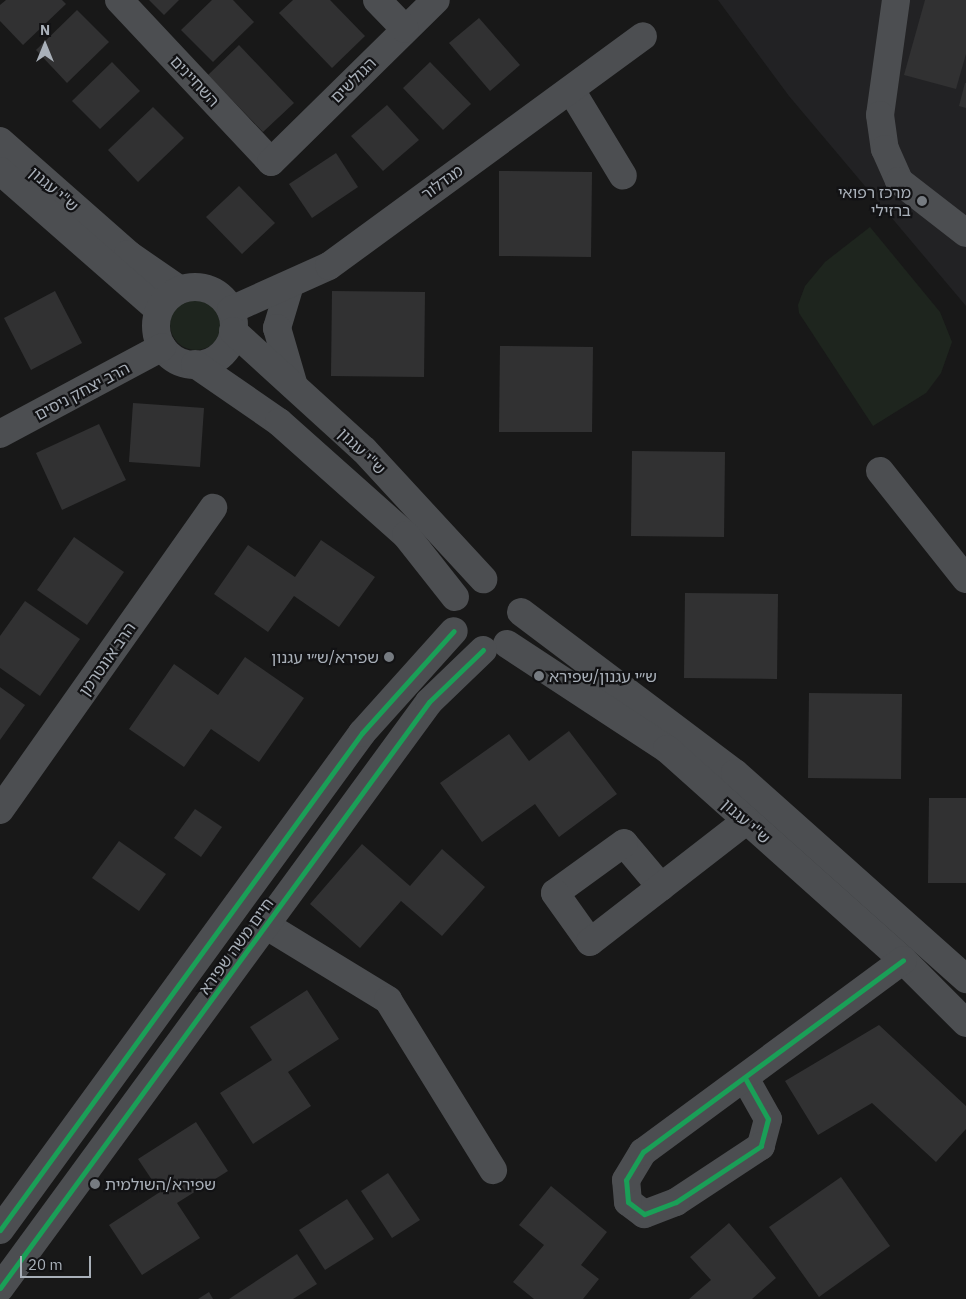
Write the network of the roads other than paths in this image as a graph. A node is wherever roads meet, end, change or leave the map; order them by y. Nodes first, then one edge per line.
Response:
1 (119, 0) edge
2 (377, 0) edge
3 (436, 0) edge
4 (896, 0) edge
5 (405, 29) junction
6 (643, 36) dead end
7 (571, 90) junction
8 (0, 142) edge
9 (271, 162) joint
10 (0, 171) edge
11 (623, 176) dead end
12 (966, 233) edge
13 (289, 288) junction
14 (180, 290) junction
15 (159, 310) junction
16 (232, 321) junction
17 (162, 347) junction
18 (195, 364) junction
19 (295, 390) junction
20 (0, 434) edge
21 (880, 471) dead end
22 (214, 508) dead end
23 (966, 579) edge
24 (483, 580) junction
25 (456, 597) junction
26 (521, 612) junction
27 (454, 631) junction
28 (495, 647) junction
29 (0, 810) edge
30 (746, 821) junction
31 (661, 888) dead end
32 (267, 926) junction
33 (903, 960) junction
34 (966, 979) edge
35 (966, 1023) edge
36 (745, 1078) junction
37 (493, 1170) dead end
38 (0, 1230) edge
39 (0, 1288) edge
40 (4, 1299) edge

1 - 9 street, השחיינים
2 - 5 street
3 - 5 street, הגולשים
4 - 12 street
5 - 9 street, הגולשים
6 - 7 street, מגדלור
7 - 11 street
7 - 13 street, מגדלור
8 - 14 street, ש"י עגנון
10 - 15 street, ש"י עגנון
13 - 16 street, מגדלור
13 - 19 street
14 - 15 street
14 - 16 street
15 - 17 street
16 - 18 street
16 - 19 street, ש"י עגנון
17 - 18 street
17 - 20 street, הרב יצחק ניסים
18 - 25 street, ש"י עגנון
19 - 24 street, ש"י עגנון
21 - 23 street
22 - 29 street, הרב אונטרמן
24 - 25 street
24 - 26 street
25 - 27 street
26 - 28 street
26 - 34 street, ש"י עגנון
27 - 28 street
27 - 38 street, חיים משה שפירא
28 - 30 street, ש"י עגנון
28 - 32 street, חיים משה שפירא
30 - 31 street
30 - 33 street, ש"י עגנון
32 - 37 street
32 - 39 street, חיים משה שפירא
33 - 35 street, ש"י עגנון
33 - 36 street
36 - 36 street
39 - 40 street

